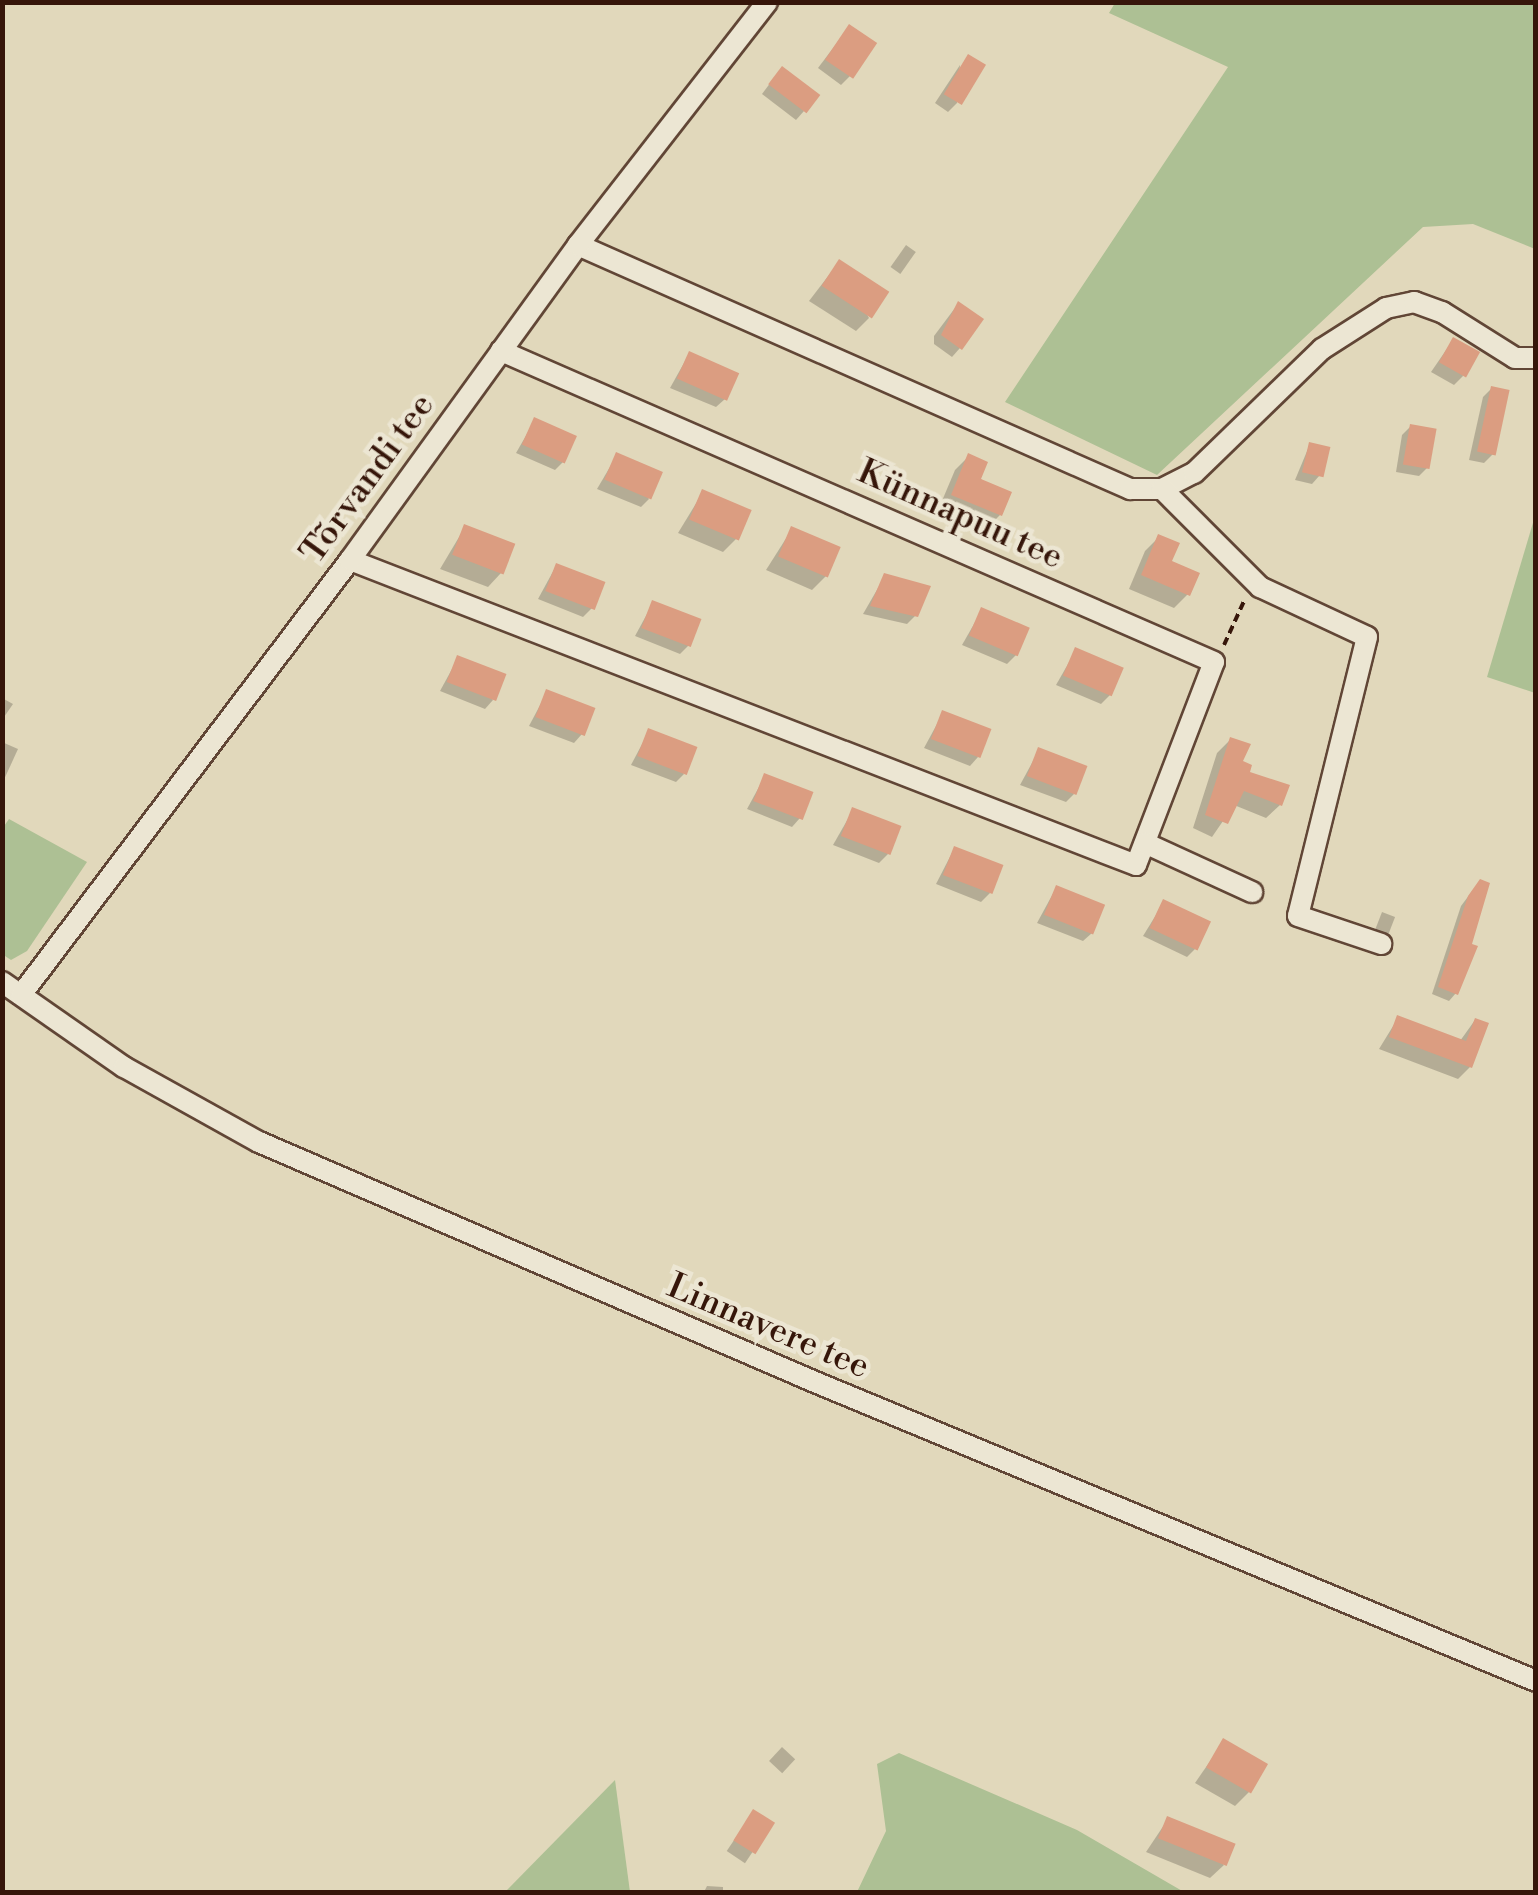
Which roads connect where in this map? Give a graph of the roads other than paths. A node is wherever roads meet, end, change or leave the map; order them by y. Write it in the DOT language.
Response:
graph roads {
  1 [pos="768,2"];
  2 [pos="578,245"];
  3 [pos="501,351"];
  4 [pos="1536,358"];
  5 [pos="1162,489"];
  6 [pos="350,560"];
  7 [pos="1145,843"];
  8 [pos="1252,892"];
  9 [pos="1381,944"];
  10 [pos="2,982"];
  11 [pos="21,995"];
  12 [pos="1536,1681"];
  1 -- 2 [label="street, Tõrvandi tee"];
  2 -- 3 [label="street, Tõrvandi tee"];
  2 -- 5 [label="street"];
  3 -- 6 [label="street, Tõrvandi tee"];
  3 -- 7 [label="street, Künnapuu tee"];
  4 -- 5 [label="street"];
  5 -- 9 [label="street"];
  6 -- 7 [label="street"];
  6 -- 11 [label="street, Tõrvandi tee"];
  7 -- 8 [label="street"];
  10 -- 11 [label="street, Linnavere tee"];
  11 -- 12 [label="street, Linnavere tee"];
}
